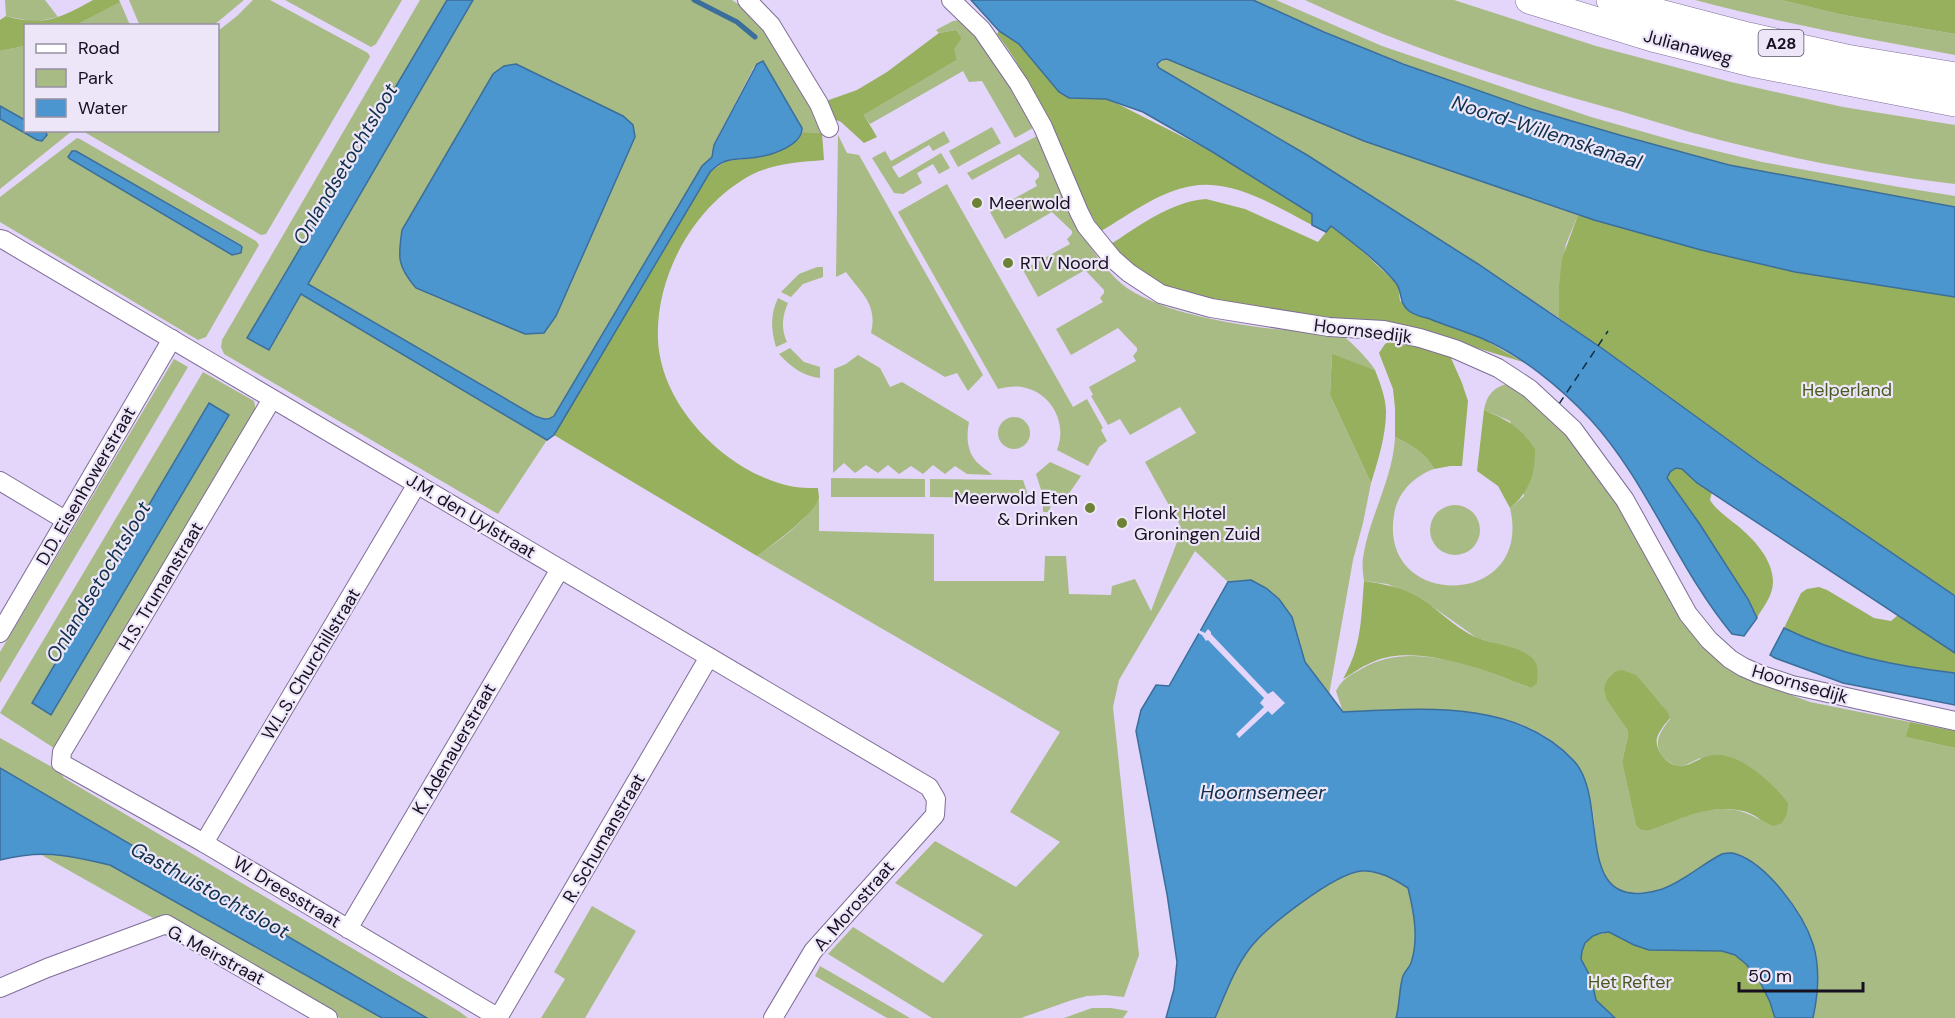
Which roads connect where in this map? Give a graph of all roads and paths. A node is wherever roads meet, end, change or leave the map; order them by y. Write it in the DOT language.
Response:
graph roads {
  1 [pos="747,0"];
  2 [pos="951,0"];
  3 [pos="1529,0"];
  4 [pos="1610,0"];
  5 [pos="1955,76"];
  6 [pos="1955,103"];
  7 [pos="829,128"];
  8 [pos="0,239"];
  9 [pos="172,339"];
  10 [pos="272,399"];
  11 [pos="0,482"];
  12 [pos="417,484"];
  13 [pos="65,520"];
  14 [pos="560,569"];
  15 [pos="0,633"];
  16 [pos="710,657"];
  17 [pos="1955,721"];
  18 [pos="73,769"];
  19 [pos="936,799"];
  20 [pos="204,843"];
  21 [pos="348,929"];
  22 [pos="0,988"];
  23 [pos="327,1018"];
  24 [pos="499,1018"];
  25 [pos="773,1018"];
  1 -- 7 [label="street"];
  2 -- 17 [label="street, Hoornsedijk"];
  3 -- 6 [label="highway, Julianaweg / A28"];
  4 -- 5 [label="highway, Julianaweg / A28"];
  8 -- 9 [label="street, J.M. den Uylstraat"];
  9 -- 10 [label="street, J.M. den Uylstraat"];
  9 -- 13 [label="street, D.D. Eisenhowerstraat"];
  10 -- 12 [label="street, J.M. den Uylstraat"];
  10 -- 18 [label="street, H.S. Trumanstraat"];
  11 -- 13 [label="street"];
  12 -- 14 [label="street, J.M. den Uylstraat"];
  12 -- 20 [label="street, W.L.S. Churchillstraat"];
  13 -- 15 [label="street, D.D. Eisenhowerstraat"];
  14 -- 16 [label="street, J.M. den Uylstraat"];
  14 -- 21 [label="street, K. Adenauerstraat"];
  16 -- 19 [label="street, J.M. den Uylstraat"];
  16 -- 24 [label="street, R. Schumanstraat"];
  18 -- 20 [label="street, W. Dreesstraat"];
  19 -- 25 [label="street, A. Morostraat"];
  20 -- 21 [label="street, W. Dreesstraat"];
  21 -- 24 [label="street, W. Dreesstraat"];
  22 -- 23 [label="street, G. Meirstraat"];
}
